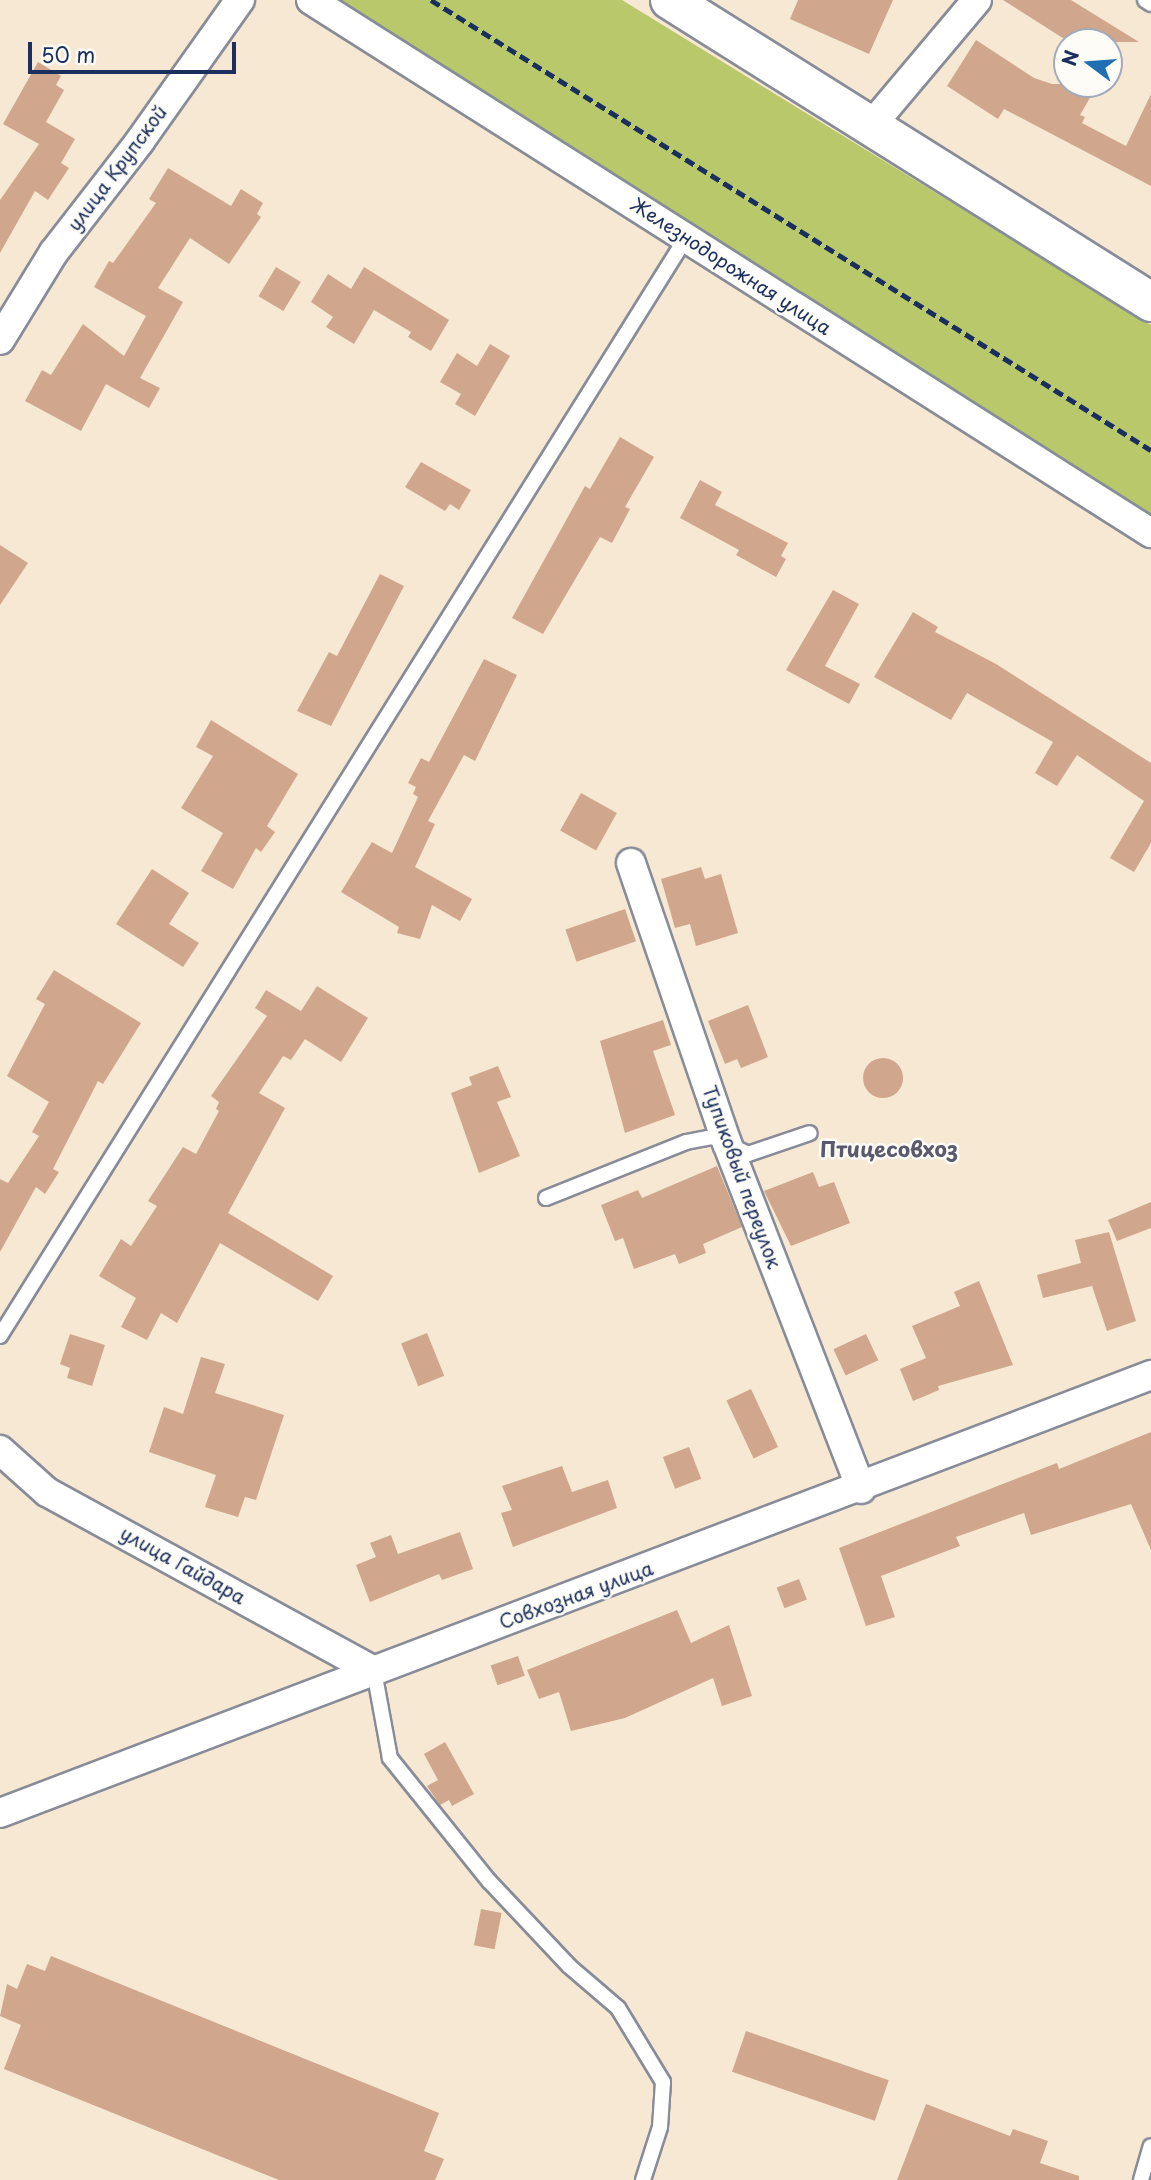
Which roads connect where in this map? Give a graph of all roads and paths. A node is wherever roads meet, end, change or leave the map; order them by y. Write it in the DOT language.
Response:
graph roads {
  1 [pos="240,0"];
  2 [pos="311,0"];
  3 [pos="670,0"];
  4 [pos="977,0"];
  5 [pos="1145,0"];
  6 [pos="1151,4"];
  7 [pos="870,127"];
  8 [pos="687,236"];
  9 [pos="1151,302"];
  10 [pos="0,340"];
  11 [pos="1151,533"];
  12 [pos="631,863"];
  13 [pos="810,1133"];
  14 [pos="727,1143"];
  15 [pos="546,1198"];
  16 [pos="0,1336"];
  17 [pos="1151,1375"];
  18 [pos="0,1450"];
  19 [pos="861,1489"];
  20 [pos="374,1671"];
  21 [pos="0,1813"];
  22 [pos="1151,2147"];
  23 [pos="643,2180"];
  24 [pos="1141,2180"];
  1 -- 10 [label="street, улица Крупской"];
  2 -- 8 [label="street, Железнодорожная улица"];
  3 -- 7 [label="main road"];
  4 -- 7 [label="street"];
  5 -- 6 [label="lane"];
  7 -- 9 [label="main road"];
  8 -- 11 [label="street, Железнодорожная улица"];
  8 -- 16 [label="lane"];
  12 -- 14 [label="street, Тупиковый переулок"];
  13 -- 14 [label="lane"];
  14 -- 15 [label="lane"];
  14 -- 19 [label="street, Тупиковый переулок"];
  17 -- 19 [label="street, Совхозная улица"];
  18 -- 20 [label="street, улица Гайдара"];
  19 -- 20 [label="street, Совхозная улица"];
  20 -- 21 [label="street, Совхозная улица"];
  20 -- 23 [label="lane"];
  22 -- 24 [label="lane"];
}
